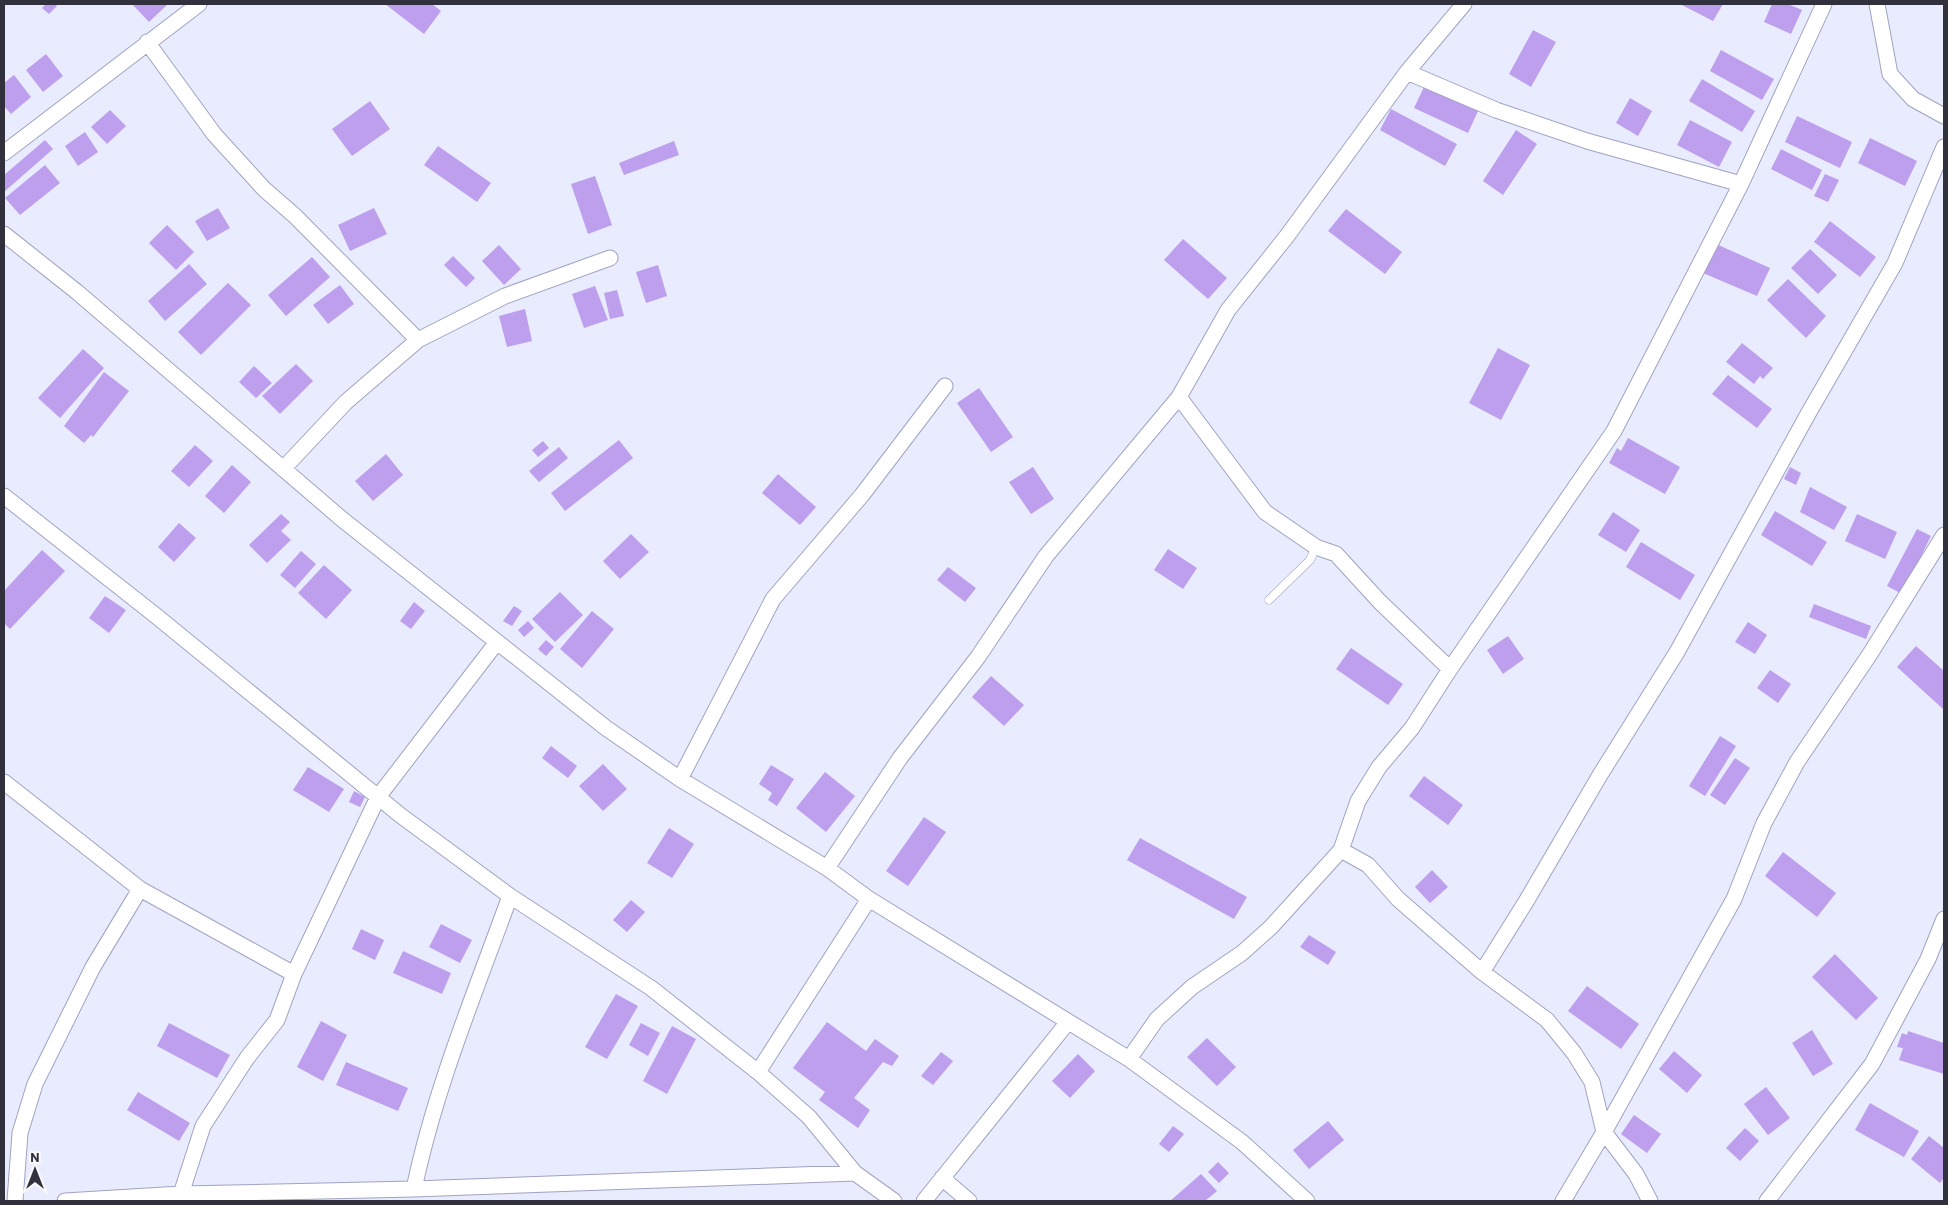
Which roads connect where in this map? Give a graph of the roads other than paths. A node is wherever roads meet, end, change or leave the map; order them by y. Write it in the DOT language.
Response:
graph roads {
  1 [pos="199,4"];
  2 [pos="1464,4"];
  3 [pos="1824,4"];
  4 [pos="1877,4"];
  5 [pos="147,42"];
  6 [pos="1407,72"];
  7 [pos="1944,116"];
  8 [pos="1944,146"];
  9 [pos="4,153"];
  10 [pos="1740,184"];
  11 [pos="4,234"];
  12 [pos="610,258"];
  13 [pos="418,340"];
  14 [pos="945,386"];
  15 [pos="1179,396"];
  16 [pos="283,469"];
  17 [pos="4,496"];
  18 [pos="1944,536"];
  19 [pos="1316,547"];
  20 [pos="1268,600"];
  21 [pos="497,642"];
  22 [pos="1450,669"];
  23 [pos="680,779"];
  24 [pos="4,782"];
  25 [pos="378,797"];
  26 [pos="1341,850"];
  27 [pos="827,868"];
  28 [pos="140,889"];
  29 [pos="510,896"];
  30 [pos="869,899"];
  31 [pos="1944,919"];
  32 [pos="1482,972"];
  33 [pos="294,974"];
  34 [pos="1068,1022"];
  35 [pos="1129,1059"];
  36 [pos="758,1072"];
  37 [pos="1604,1132"];
  38 [pos="854,1173"];
  39 [pos="942,1178"];
  40 [pos="414,1189"];
  41 [pos="182,1198"];
  42 [pos="1302,1200"];
  43 [pos="15,1201"];
  44 [pos="65,1201"];
  45 [pos="894,1201"];
  46 [pos="924,1201"];
  47 [pos="969,1201"];
  48 [pos="1562,1201"];
  49 [pos="1650,1201"];
  50 [pos="1767,1201"];
  1 -- 5 [label="street"];
  2 -- 6 [label="street"];
  3 -- 10 [label="street"];
  4 -- 7 [label="street"];
  5 -- 9 [label="street"];
  5 -- 13 [label="street"];
  6 -- 10 [label="street"];
  6 -- 15 [label="street"];
  8 -- 32 [label="street"];
  10 -- 22 [label="street"];
  11 -- 16 [label="street"];
  12 -- 13 [label="street"];
  13 -- 16 [label="street"];
  14 -- 23 [label="street"];
  15 -- 19 [label="street"];
  15 -- 27 [label="street"];
  16 -- 21 [label="street"];
  17 -- 25 [label="street"];
  18 -- 37 [label="street"];
  19 -- 20 [label="lane"];
  19 -- 22 [label="street"];
  21 -- 23 [label="street"];
  21 -- 25 [label="street"];
  22 -- 26 [label="street"];
  23 -- 27 [label="street"];
  24 -- 28 [label="street"];
  25 -- 29 [label="street"];
  25 -- 33 [label="street"];
  26 -- 32 [label="street"];
  26 -- 35 [label="street"];
  27 -- 30 [label="street"];
  28 -- 33 [label="street"];
  28 -- 43 [label="street"];
  29 -- 36 [label="street"];
  29 -- 40 [label="street"];
  30 -- 34 [label="street"];
  30 -- 36 [label="street"];
  31 -- 50 [label="street"];
  32 -- 37 [label="street"];
  33 -- 41 [label="street"];
  34 -- 35 [label="street"];
  34 -- 39 [label="street"];
  35 -- 42 [label="street"];
  36 -- 38 [label="street"];
  37 -- 48 [label="street"];
  37 -- 49 [label="street"];
  38 -- 40 [label="street"];
  38 -- 45 [label="street"];
  39 -- 46 [label="street"];
  39 -- 47 [label="street"];
  40 -- 41 [label="street"];
  41 -- 44 [label="street"];
}
